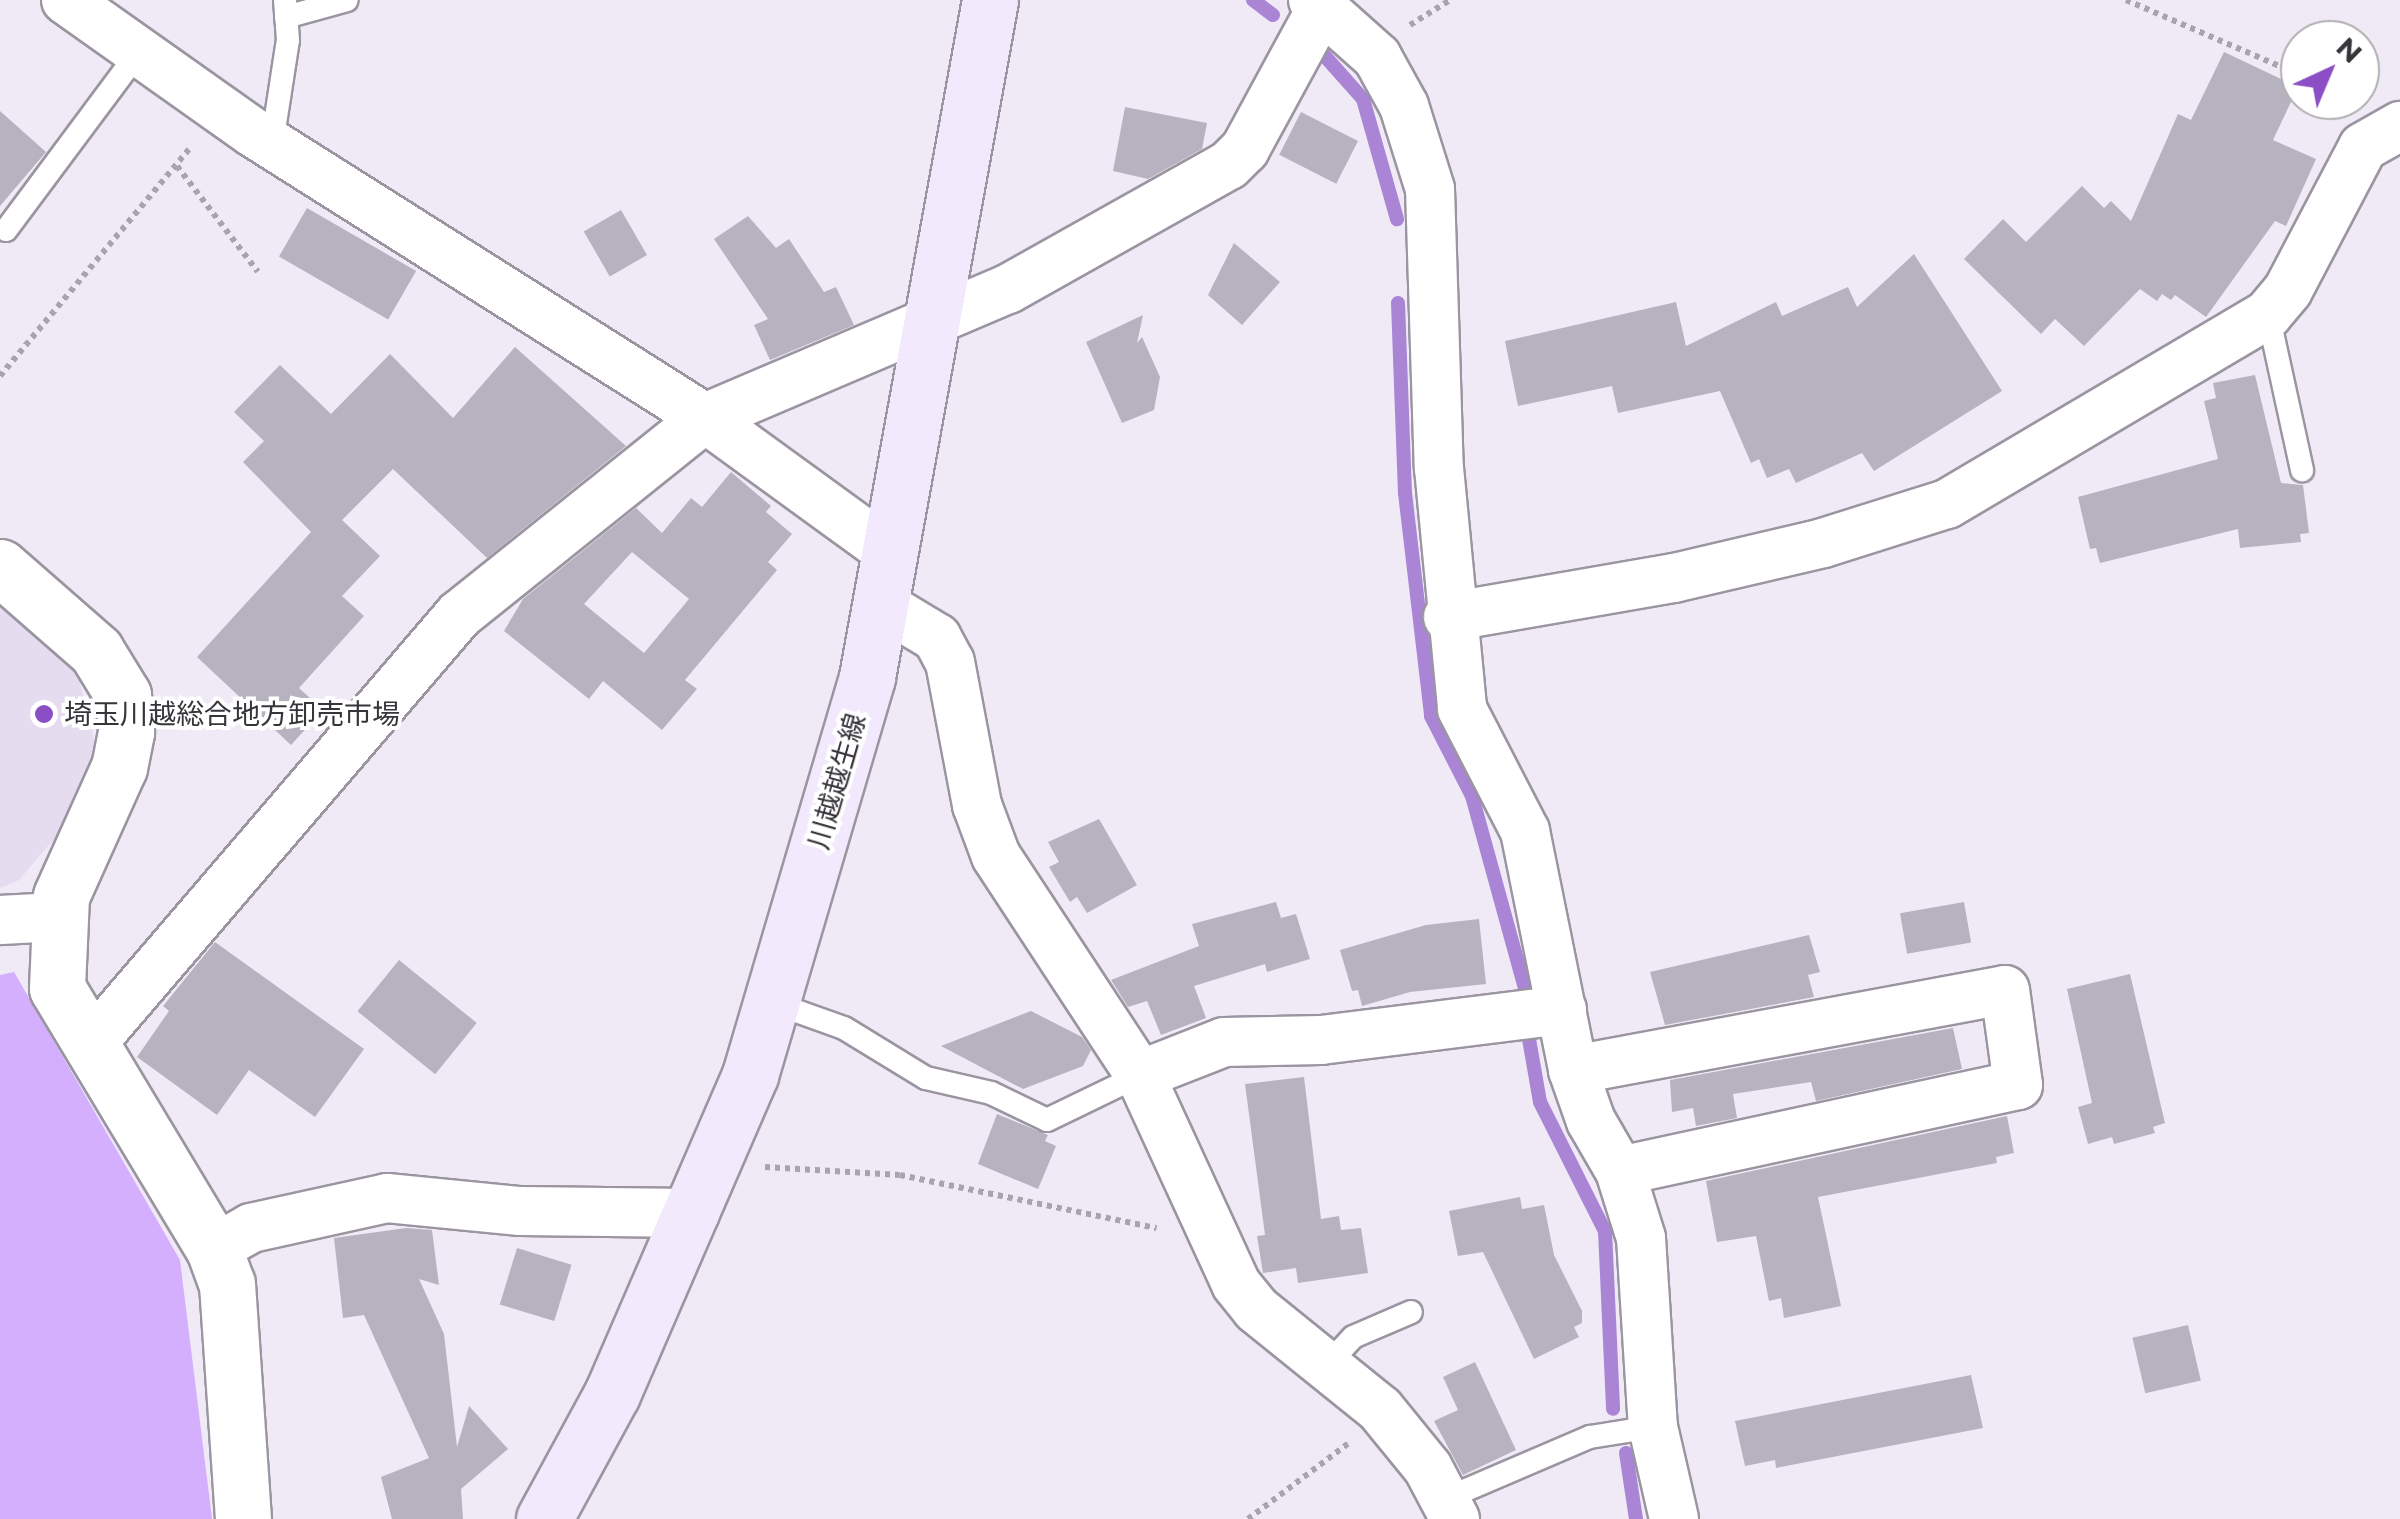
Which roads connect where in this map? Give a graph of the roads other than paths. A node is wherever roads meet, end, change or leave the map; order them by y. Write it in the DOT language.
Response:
graph roads {
  1 [pos="66,0"];
  2 [pos="347,0"];
  3 [pos="990,0"];
  4 [pos="1317,3"];
  5 [pos="286,8"];
  6 [pos="137,54"];
  7 [pos="2400,126"];
  8 [pos="272,144"];
  9 [pos="6,230"];
  10 [pos="2268,314"];
  11 [pos="933,317"];
  12 [pos="705,418"];
  13 [pos="2302,470"];
  14 [pos="0,568"];
  15 [pos="888,580"];
  16 [pos="1448,617"];
  17 [pos="56,917"];
  18 [pos="0,920"];
  19 [pos="771,1002"];
  20 [pos="1562,1010"];
  21 [pos="92,1044"];
  22 [pos="1573,1070"];
  23 [pos="1140,1075"];
  24 [pos="1620,1171"];
  25 [pos="704,1189"];
  26 [pos="214,1249"];
  27 [pos="1411,1312"];
  28 [pos="1327,1366"];
  29 [pos="1653,1427"];
  30 [pos="1450,1509"];
  31 [pos="243,1519"];
  32 [pos="544,1519"];
  33 [pos="1674,1519"];
  1 -- 6 [label="street"];
  2 -- 5 [label="lane"];
  3 -- 11 [label="main road, 川越越生線"];
  4 -- 11 [label="street"];
  4 -- 16 [label="street"];
  5 -- 8 [label="lane"];
  6 -- 8 [label="street"];
  6 -- 9 [label="lane"];
  7 -- 10 [label="street"];
  8 -- 12 [label="street"];
  10 -- 13 [label="lane"];
  10 -- 16 [label="street"];
  11 -- 12 [label="street"];
  11 -- 15 [label="main road, 川越越生線"];
  12 -- 15 [label="street"];
  12 -- 21 [label="street"];
  14 -- 17 [label="street"];
  15 -- 19 [label="main road, 川越越生線"];
  15 -- 23 [label="street"];
  16 -- 20 [label="street"];
  17 -- 18 [label="street"];
  17 -- 21 [label="street"];
  19 -- 23 [label="lane"];
  19 -- 25 [label="main road, 川越越生線"];
  20 -- 22 [label="street"];
  20 -- 23 [label="street"];
  21 -- 26 [label="street"];
  22 -- 24 [label="street"];
  22 -- 24 [label="street"];
  23 -- 28 [label="street"];
  24 -- 29 [label="street"];
  25 -- 26 [label="street"];
  25 -- 32 [label="main road, 川越越生線"];
  26 -- 31 [label="street"];
  27 -- 28 [label="lane"];
  28 -- 30 [label="street"];
  29 -- 30 [label="lane"];
  29 -- 33 [label="street"];
}
